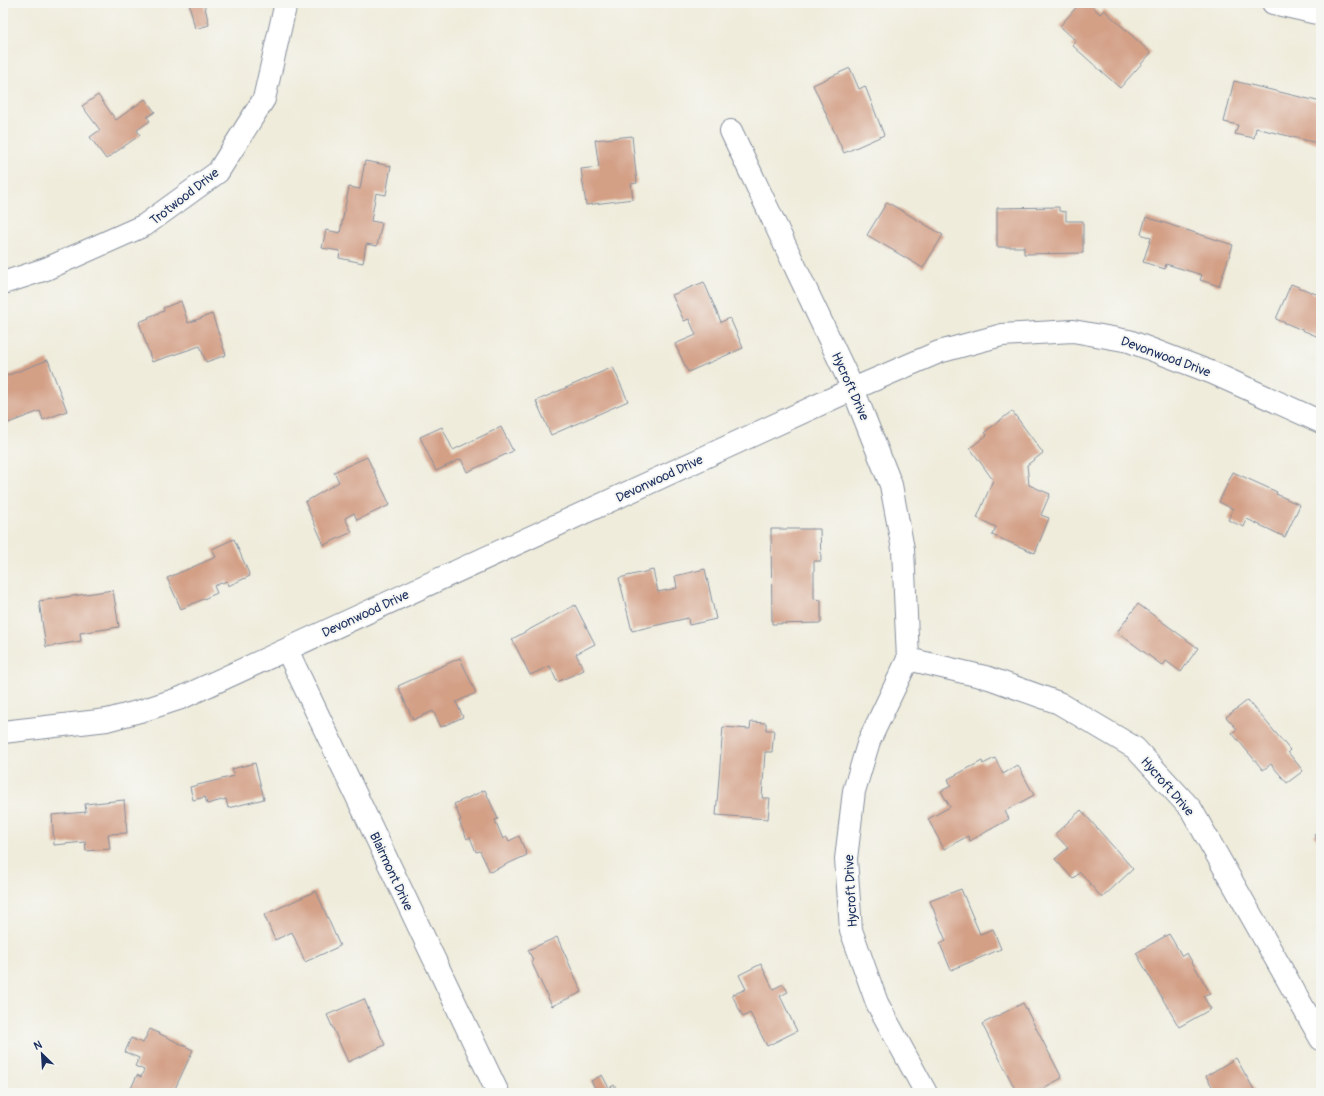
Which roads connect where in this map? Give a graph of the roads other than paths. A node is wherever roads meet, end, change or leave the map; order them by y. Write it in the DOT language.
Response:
graph roads {
  1 [pos="285,3"];
  2 [pos="1273,3"];
  3 [pos="1321,14"];
  4 [pos="731,131"];
  5 [pos="3,283"];
  6 [pos="854,389"];
  7 [pos="1321,422"];
  8 [pos="286,650"];
  9 [pos="908,659"];
  10 [pos="3,732"];
  11 [pos="1321,1039"];
  12 [pos="498,1093"];
  13 [pos="926,1093"];
  1 -- 5 [label="street, Trotwood Drive"];
  2 -- 3 [label="street"];
  4 -- 6 [label="street, Hycroft Drive"];
  6 -- 7 [label="street, Devonwood Drive"];
  6 -- 8 [label="street, Devonwood Drive"];
  6 -- 9 [label="street, Hycroft Drive"];
  8 -- 10 [label="street, Devonwood Drive"];
  8 -- 12 [label="street, Blairmont Drive"];
  9 -- 11 [label="street, Hycroft Drive"];
  9 -- 13 [label="street, Hycroft Drive"];
}
